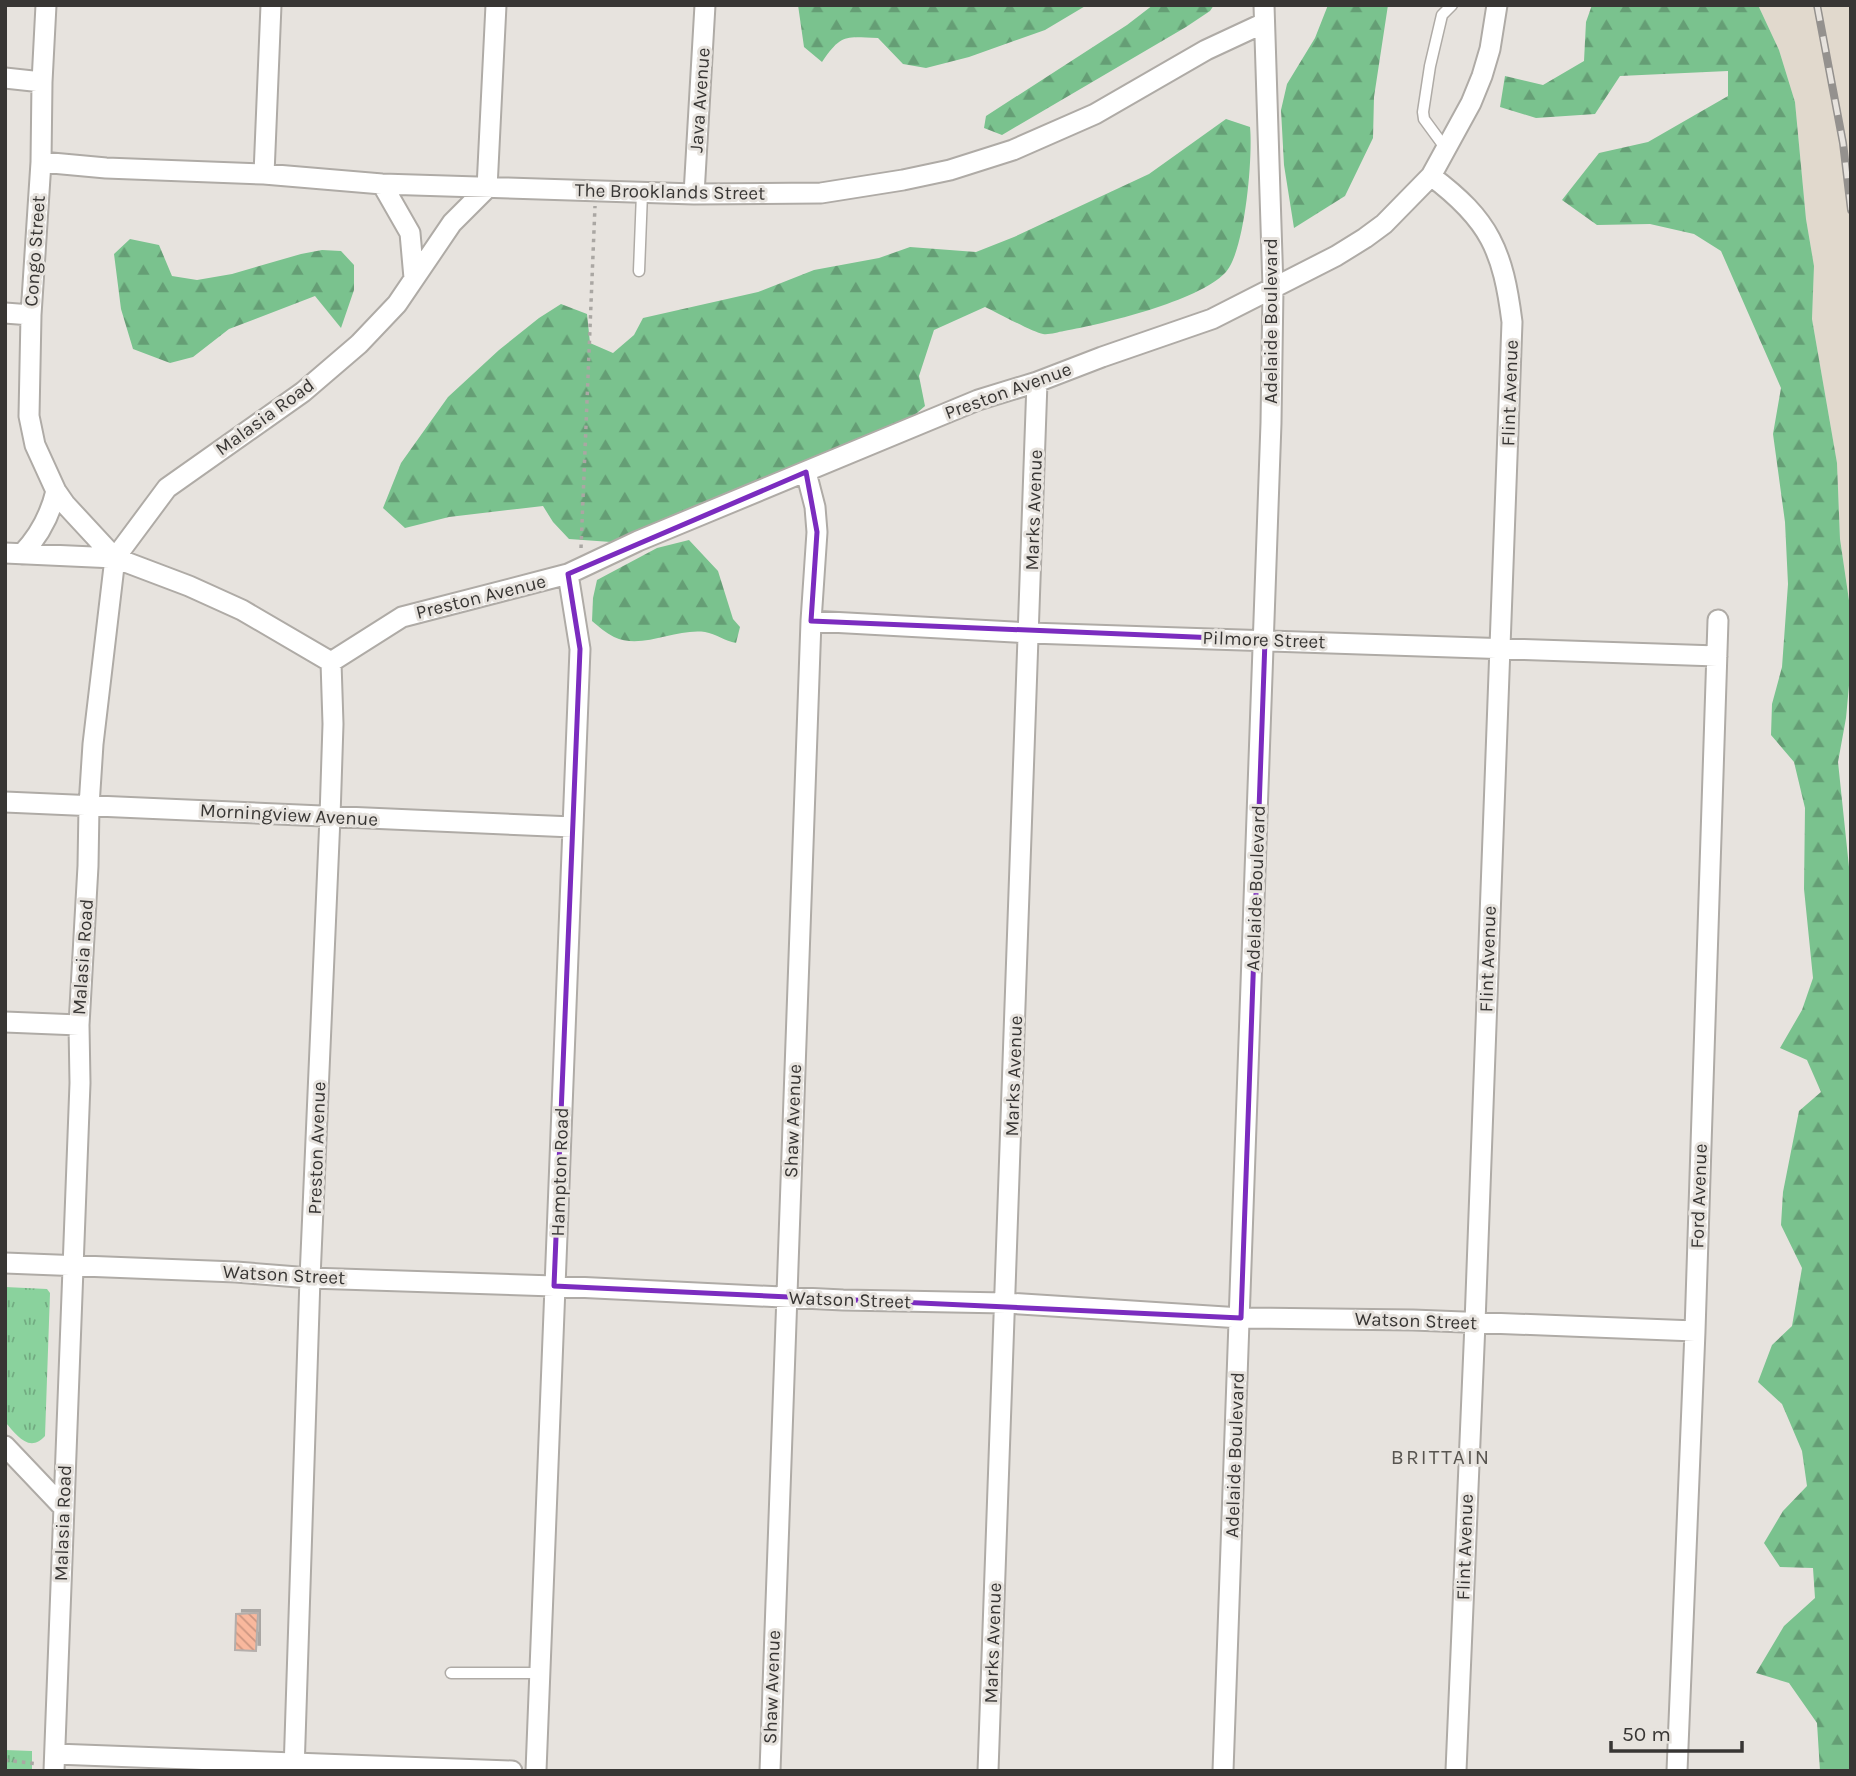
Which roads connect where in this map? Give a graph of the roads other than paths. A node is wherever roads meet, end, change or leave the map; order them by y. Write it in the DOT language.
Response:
graph roads {
  1 [pos="47,5"];
  2 [pos="271,5"];
  3 [pos="496,5"];
  4 [pos="705,5"];
  5 [pos="1452,5"];
  6 [pos="1497,5"];
  7 [pos="1264,14"];
  8 [pos="5,78"];
  9 [pos="42,82"];
  10 [pos="1446,150"];
  11 [pos="41,162"];
  12 [pos="264,174"];
  13 [pos="1431,176"];
  14 [pos="382,184"];
  15 [pos="487,188"];
  16 [pos="642,193"];
  17 [pos="694,194"];
  18 [pos="639,271"];
  19 [pos="414,278"];
  20 [pos="1273,288"];
  21 [pos="5,313"];
  22 [pos="32,315"];
  23 [pos="1037,382"];
  24 [pos="806,472"];
  25 [pos="56,491"];
  26 [pos="14,553"];
  27 [pos="115,558"];
  28 [pos="574,572"];
  29 [pos="1718,620"];
  30 [pos="811,621"];
  31 [pos="1030,633"];
  32 [pos="1265,640"];
  33 [pos="1499,648"];
  34 [pos="1717,656"];
  35 [pos="331,662"];
  36 [pos="5,802"];
  37 [pos="89,806"];
  38 [pos="330,817"];
  39 [pos="573,827"];
  40 [pos="5,1022"];
  41 [pos="79,1025"];
  42 [pos="5,1263"];
  43 [pos="73,1266"];
  44 [pos="310,1278"];
  45 [pos="554,1286"];
  46 [pos="786,1297"];
  47 [pos="1006,1303"];
  48 [pos="1241,1318"];
  49 [pos="1475,1323"];
  50 [pos="1695,1331"];
  51 [pos="5,1447"];
  52 [pos="63,1507"];
  53 [pos="451,1673"];
  54 [pos="541,1673"];
  55 [pos="55,1764"];
  56 [pos="295,1767"];
  57 [pos="512,1771"];
  58 [pos="536,1771"];
  59 [pos="770,1771"];
  60 [pos="988,1771"];
  61 [pos="1223,1771"];
  62 [pos="1456,1771"];
  63 [pos="1676,1771"];
  1 -- 9 [label="street, Congo Street"];
  2 -- 12 [label="street"];
  3 -- 15 [label="street"];
  4 -- 17 [label="street, Java Avenue"];
  5 -- 10 [label="lane"];
  6 -- 10 [label="street, Preston Avenue"];
  7 -- 17 [label="street, The Brooklands Street"];
  7 -- 20 [label="street, Adelaide Boulevard"];
  8 -- 9 [label="street"];
  9 -- 11 [label="street, Congo Street"];
  10 -- 13 [label="street, Preston Avenue"];
  11 -- 12 [label="street, The Brooklands Street"];
  11 -- 22 [label="street, Congo Street"];
  12 -- 14 [label="street, The Brooklands Street"];
  13 -- 20 [label="street, Preston Avenue"];
  13 -- 33 [label="street, Flint Avenue"];
  14 -- 15 [label="street, The Brooklands Street"];
  14 -- 19 [label="street"];
  15 -- 16 [label="street, The Brooklands Street"];
  15 -- 19 [label="street, Malasia Road"];
  16 -- 17 [label="street, The Brooklands Street"];
  16 -- 18 [label="lane"];
  19 -- 27 [label="street, Malasia Road"];
  20 -- 23 [label="street, Preston Avenue"];
  20 -- 32 [label="street, Adelaide Boulevard"];
  21 -- 22 [label="street"];
  22 -- 25 [label="street, Congo Street"];
  23 -- 24 [label="street, Preston Avenue"];
  23 -- 31 [label="street, Marks Avenue"];
  24 -- 28 [label="street, Preston Avenue"];
  24 -- 30 [label="street, Shaw Avenue"];
  25 -- 26 [label="street"];
  25 -- 27 [label="street, Congo Street"];
  26 -- 27 [label="street"];
  27 -- 35 [label="street, Congo Street"];
  27 -- 37 [label="street, Malasia Road"];
  28 -- 35 [label="street, Preston Avenue"];
  28 -- 39 [label="street, Hampton Road"];
  29 -- 34 [label="street, Ford Avenue"];
  30 -- 31 [label="street, Pilmore Street"];
  30 -- 46 [label="street, Shaw Avenue"];
  31 -- 32 [label="street, Pilmore Street"];
  31 -- 47 [label="street, Marks Avenue"];
  32 -- 33 [label="street, Pilmore Street"];
  32 -- 48 [label="street, Adelaide Boulevard"];
  33 -- 34 [label="street, Pilmore Street"];
  33 -- 49 [label="street, Flint Avenue"];
  34 -- 50 [label="street, Ford Avenue"];
  35 -- 38 [label="street, Preston Avenue"];
  36 -- 37 [label="street, Morningview Avenue"];
  37 -- 38 [label="street, Morningview Avenue"];
  37 -- 41 [label="street, Malasia Road"];
  38 -- 39 [label="street, Morningview Avenue"];
  38 -- 44 [label="street, Preston Avenue"];
  39 -- 45 [label="street, Hampton Road"];
  40 -- 41 [label="street"];
  41 -- 43 [label="street, Malasia Road"];
  42 -- 43 [label="street, Watson Street"];
  43 -- 44 [label="street, Watson Street"];
  43 -- 52 [label="street, Malasia Road"];
  44 -- 45 [label="street, Watson Street"];
  44 -- 56 [label="street, Preston Avenue"];
  45 -- 46 [label="street, Watson Street"];
  45 -- 54 [label="street, Hampton Road"];
  46 -- 47 [label="street, Watson Street"];
  46 -- 59 [label="street, Shaw Avenue"];
  47 -- 48 [label="street, Watson Street"];
  47 -- 60 [label="street, Marks Avenue"];
  48 -- 49 [label="street, Watson Street"];
  48 -- 61 [label="street, Adelaide Boulevard"];
  49 -- 50 [label="street, Watson Street"];
  49 -- 62 [label="street, Flint Avenue"];
  50 -- 63 [label="street, Ford Avenue"];
  51 -- 52 [label="street"];
  52 -- 55 [label="street, Malasia Road"];
  53 -- 54 [label="lane"];
  54 -- 58 [label="street, Hampton Road"];
  55 -- 56 [label="street"];
  56 -- 57 [label="street"];
}
